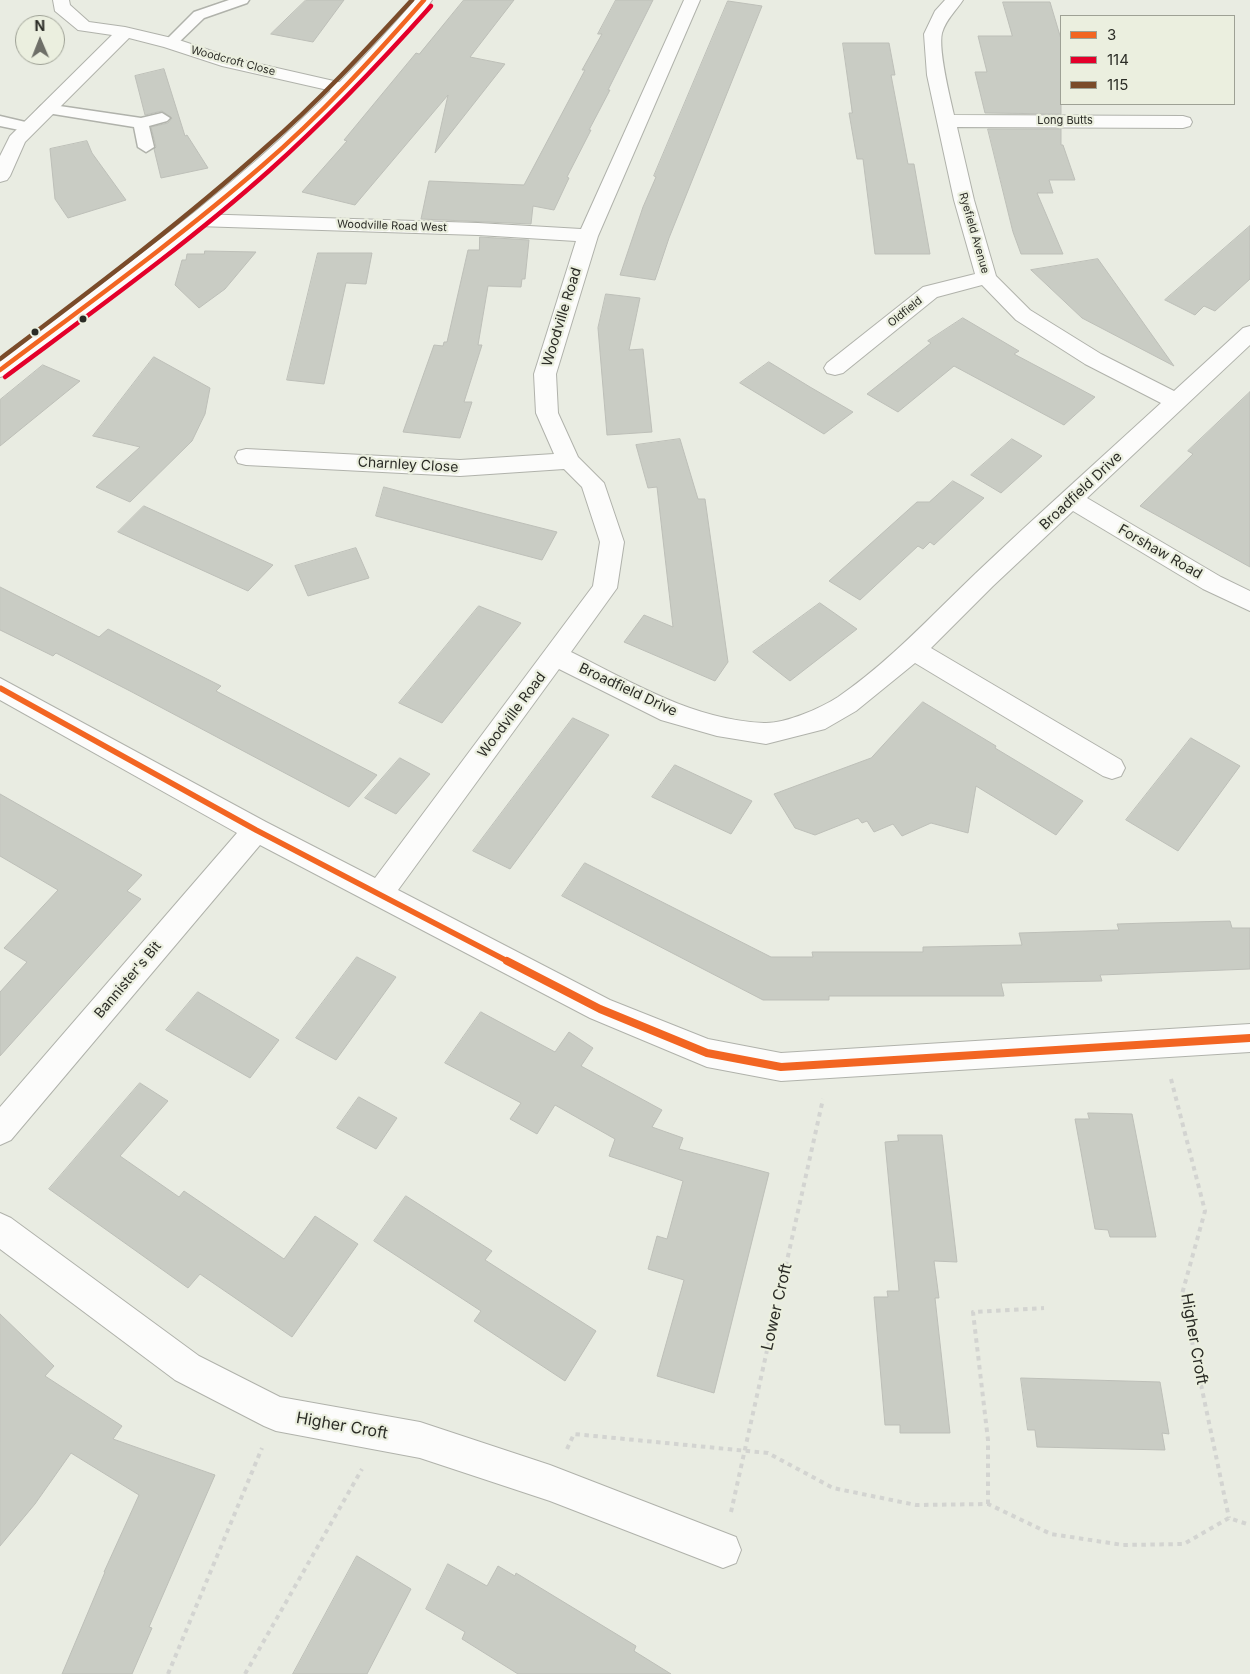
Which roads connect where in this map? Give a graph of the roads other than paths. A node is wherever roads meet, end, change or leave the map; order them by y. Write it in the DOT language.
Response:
graph roads {
  1 [pos="61,0"];
  2 [pos="242,0"];
  3 [pos="424,0"];
  4 [pos="692,0"];
  5 [pos="955,0"];
  6 [pos="125,32"];
  7 [pos="170,43"];
  8 [pos="341,88"];
  9 [pos="46,109"];
  10 [pos="162,118"];
  11 [pos="0,121"];
  12 [pos="947,121"];
  13 [pos="1183,122"];
  14 [pos="141,123"];
  15 [pos="29,127"];
  16 [pos="146,147"];
  17 [pos="0,176"];
  18 [pos="197,220"];
  19 [pos="588,236"];
  20 [pos="986,278"];
  21 [pos="1250,334"];
  22 [pos="835,368"];
  23 [pos="0,370"];
  24 [pos="1176,401"];
  25 [pos="246,457"];
  26 [pos="569,461"];
  27 [pos="1072,500"];
  28 [pos="1250,602"];
  29 [pos="914,650"];
  30 [pos="556,656"];
  31 [pos="0,688"];
  32 [pos="1112,768"];
  33 [pos="256,830"];
  34 [pos="379,894"];
  35 [pos="1250,1038"];
  36 [pos="0,1130"];
  37 [pos="0,1229"];
  38 [pos="723,1550"];
  1 -- 6 [label="street, Woodcroft Close"];
  2 -- 7 [label="lane"];
  3 -- 8 [label="street"];
  4 -- 19 [label="street, Woodville Road"];
  5 -- 12 [label="street, Ryefield Avenue"];
  6 -- 7 [label="street, Woodcroft Close"];
  6 -- 9 [label="street"];
  7 -- 8 [label="street, Woodcroft Close"];
  8 -- 18 [label="street"];
  9 -- 14 [label="lane"];
  9 -- 15 [label="street"];
  10 -- 14 [label="lane"];
  11 -- 15 [label="lane"];
  12 -- 13 [label="street, Long Butts"];
  12 -- 20 [label="street, Ryefield Avenue"];
  14 -- 16 [label="lane"];
  15 -- 17 [label="street"];
  18 -- 19 [label="street, Woodville Road West"];
  18 -- 23 [label="street"];
  19 -- 26 [label="street, Woodville Road"];
  20 -- 22 [label="street, Oldfield"];
  20 -- 24 [label="street, Ryefield Avenue"];
  21 -- 24 [label="street, Broadfield Drive"];
  24 -- 27 [label="street, Broadfield Drive"];
  25 -- 26 [label="street, Charnley Close"];
  26 -- 30 [label="street, Woodville Road"];
  27 -- 28 [label="street, Forshaw Road"];
  27 -- 29 [label="street, Broadfield Drive"];
  29 -- 30 [label="street, Broadfield Drive"];
  29 -- 32 [label="street"];
  30 -- 34 [label="street, Woodville Road"];
  31 -- 33 [label="street"];
  33 -- 34 [label="street"];
  33 -- 36 [label="street, Bannister's Bit"];
  34 -- 35 [label="street"];
  37 -- 38 [label="street, Higher Croft"];
}
